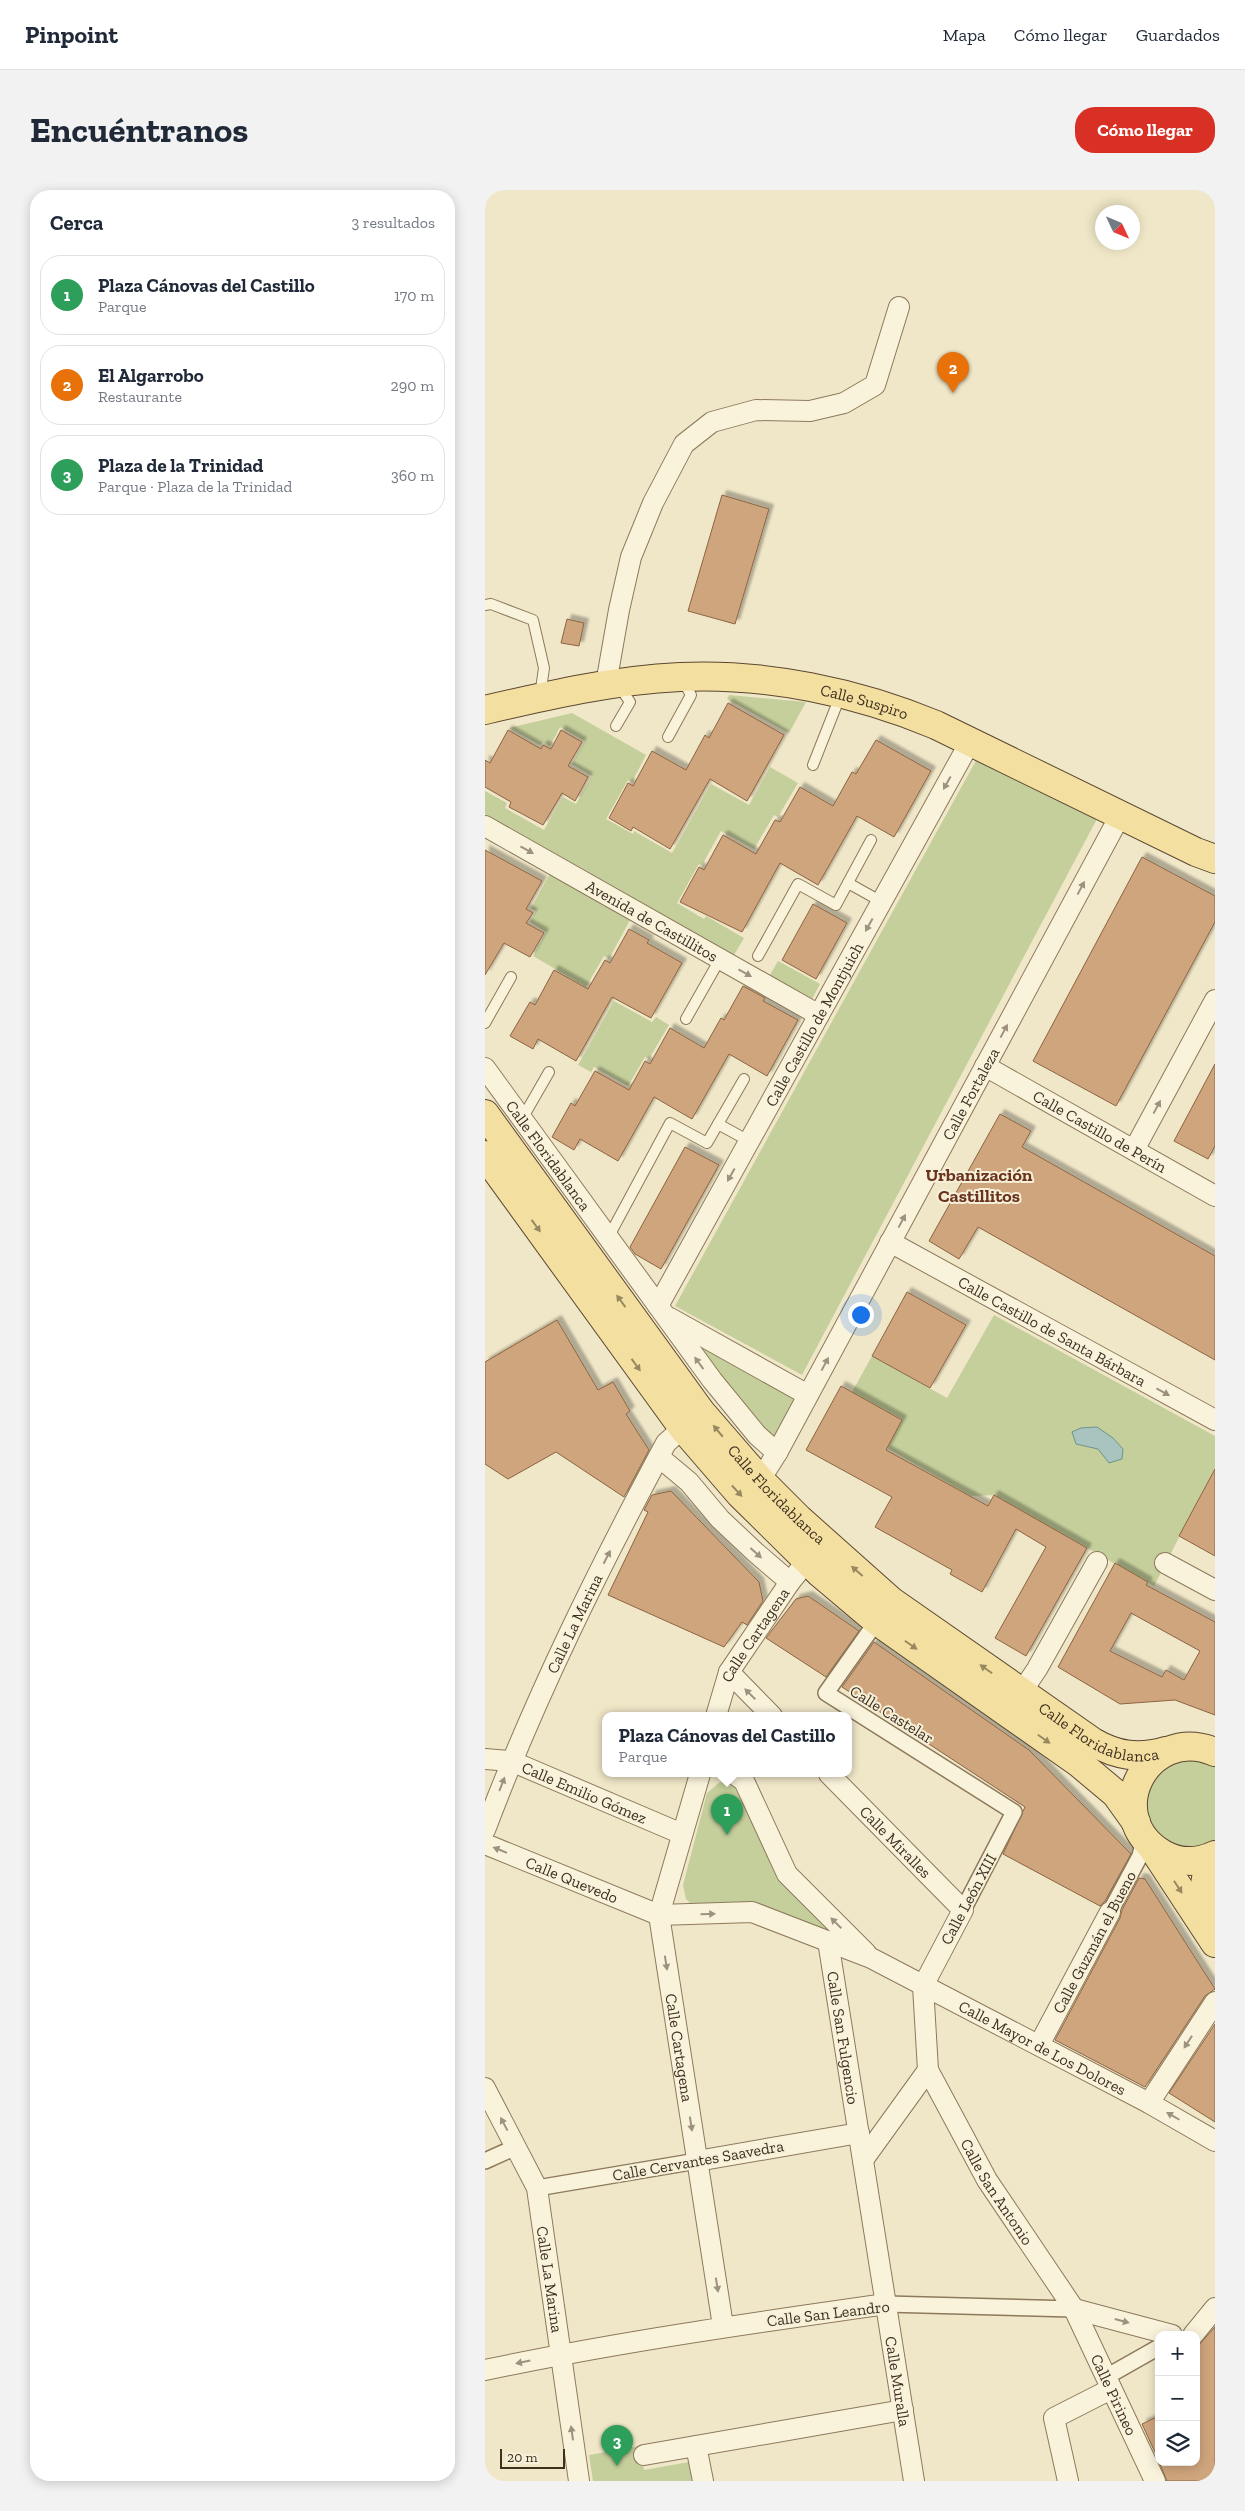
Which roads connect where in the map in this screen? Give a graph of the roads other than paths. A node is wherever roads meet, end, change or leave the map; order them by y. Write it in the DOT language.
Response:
graph roads {
  1 [pos="899,307"];
  2 [pos="485,605"];
  3 [pos="681,677"];
  4 [pos="612,684"];
  5 [pos="841,694"];
  6 [pos="540,697"];
  7 [pos="485,710"];
  8 [pos="616,726"];
  9 [pos="668,737"];
  10 [pos="965,739"];
  11 [pos="813,765"];
  12 [pos="1115,812"];
  13 [pos="485,826"];
  14 [pos="871,840"];
  15 [pos="1215,859"];
  16 [pos="848,882"];
  17 [pos="882,902"];
  18 [pos="758,956"];
  19 [pos="720,959"];
  20 [pos="511,977"];
  21 [pos="1215,1000"];
  22 [pos="819,1015"];
  23 [pos="686,1019"];
  24 [pos="485,1023"];
  25 [pos="985,1066"];
  26 [pos="485,1068"];
  27 [pos="549,1072"];
  28 [pos="744,1079"];
  29 [pos="485,1114"];
  30 [pos="522,1119"];
  31 [pos="718,1124"];
  32 [pos="749,1141"];
  33 [pos="1134,1150"];
  34 [pos="485,1155"];
  35 [pos="1214,1194"];
  36 [pos="607,1238"];
  37 [pos="890,1242"];
  38 [pos="660,1310"];
  39 [pos="808,1395"];
  40 [pos="1215,1420"];
  41 [pos="683,1428"];
  42 [pos="777,1453"];
  43 [pos="659,1457"];
  44 [pos="759,1480"];
  45 [pos="807,1561"];
  46 [pos="1097,1562"];
  47 [pos="1165,1563"];
  48 [pos="790,1582"];
  49 [pos="1215,1590"];
  50 [pos="877,1621"];
  51 [pos="729,1672"];
  52 [pos="1021,1693"];
  53 [pos="717,1712"];
  54 [pos="768,1712"];
  55 [pos="1166,1751"];
  56 [pos="1215,1751"];
  57 [pos="485,1758"];
  58 [pos="511,1761"];
  59 [pos="699,1777"];
  60 [pos="739,1777"];
  61 [pos="832,1777"];
  62 [pos="1014,1812"];
  63 [pos="485,1830"];
  64 [pos="683,1834"];
  65 [pos="1144,1836"];
  66 [pos="485,1844"];
  67 [pos="1215,1856"];
  68 [pos="963,1910"];
  69 [pos="1110,1912"];
  70 [pos="659,1915"];
  71 [pos="1215,1935"];
  72 [pos="829,1941"];
  73 [pos="1215,1942"];
  74 [pos="871,1958"];
  75 [pos="923,1986"];
  76 [pos="1215,2002"];
  77 [pos="1039,2044"];
  78 [pos="928,2070"];
  79 [pos="485,2088"];
  80 [pos="1149,2103"];
  81 [pos="859,2133"];
  82 [pos="1215,2140"];
  83 [pos="516,2146"];
  84 [pos="863,2160"];
  85 [pos="697,2161"];
  86 [pos="485,2162"];
  87 [pos="537,2188"];
  88 [pos="886,2304"];
  89 [pos="1215,2308"];
  90 [pos="1075,2309"];
  91 [pos="723,2326"];
  92 [pos="1157,2331"];
  93 [pos="1196,2331"];
  94 [pos="1155,2349"];
  95 [pos="561,2354"];
  96 [pos="485,2370"];
  97 [pos="1109,2383"];
  98 [pos="903,2410"];
  99 [pos="696,2446"];
  100 [pos="644,2455"];
  101 [pos="579,2481"];
  102 [pos="703,2481"];
  103 [pos="914,2481"];
  104 [pos="1068,2481"];
  105 [pos="1155,2481"];
  1 -- 4 [label="street"];
  2 -- 6 [label="lane"];
  3 -- 4 [label="main road, Calle Suspiro"];
  3 -- 5 [label="main road, Calle Suspiro"];
  3 -- 9 [label="lane"];
  4 -- 6 [label="main road, Calle Suspiro"];
  4 -- 8 [label="lane"];
  5 -- 10 [label="main road, Calle Suspiro"];
  5 -- 11 [label="lane"];
  6 -- 7 [label="main road, Calle Suspiro"];
  10 -- 12 [label="main road, Calle Suspiro"];
  10 -- 17 [label="street, Calle Castillo de Montjuich, one-way"];
  12 -- 15 [label="main road, Calle Suspiro"];
  25 -- 12 [label="street, Calle Fortaleza, one-way"];
  13 -- 19 [label="street, Avenida de Castillitos, one-way"];
  14 -- 16 [label="lane"];
  16 -- 17 [label="lane"];
  16 -- 18 [label="lane"];
  17 -- 22 [label="street, Calle Castillo de Montjuich, one-way"];
  19 -- 22 [label="street, Avenida de Castillitos, one-way"];
  19 -- 23 [label="lane"];
  20 -- 24 [label="lane"];
  33 -- 21 [label="street, one-way"];
  22 -- 32 [label="street, Calle Castillo de Montjuich"];
  25 -- 33 [label="street, Calle Castillo de Perín"];
  37 -- 25 [label="street, Calle Fortaleza, one-way"];
  26 -- 30 [label="street, Calle Floridablanca"];
  27 -- 30 [label="lane"];
  28 -- 31 [label="lane"];
  44 -- 29 [label="main road, Calle Floridablanca, one-way"];
  30 -- 36 [label="street, Calle Floridablanca"];
  31 -- 32 [label="lane"];
  31 -- 36 [label="lane"];
  32 -- 38 [label="street, Calle Castillo de Montjuich, one-way"];
  33 -- 35 [label="street, Calle Castillo de Perín"];
  34 -- 41 [label="main road, Calle Floridablanca, one-way"];
  36 -- 38 [label="street, Calle Floridablanca"];
  39 -- 37 [label="street, Calle Fortaleza, one-way"];
  37 -- 40 [label="street, Calle Castillo de Santa Bárbara, one-way"];
  38 -- 39 [label="street"];
  42 -- 38 [label="street, Calle Floridablanca, one-way"];
  39 -- 42 [label="street, Calle Fortaleza"];
  41 -- 43 [label="street, Calle La Marina"];
  41 -- 45 [label="main road, Calle Floridablanca, one-way"];
  42 -- 44 [label="street, Calle Fortaleza"];
  43 -- 48 [label="street, one-way"];
  58 -- 43 [label="street, Calle La Marina, one-way"];
  52 -- 44 [label="main road, Calle Floridablanca, one-way"];
  45 -- 48 [label="street, Calle Cartagena"];
  45 -- 50 [label="main road, Calle Floridablanca"];
  46 -- 52 [label="street"];
  47 -- 49 [label="street"];
  48 -- 51 [label="street, Calle Cartagena"];
  50 -- 62 [label="street, Calle Castelar"];
  50 -- 65 [label="main road, Calle Floridablanca, one-way"];
  51 -- 53 [label="street, Calle Cartagena"];
  54 -- 51 [label="street, one-way"];
  52 -- 55 [label="main road, Calle Floridablanca"];
  55 -- 56 [label="main road, Calle Floridablanca"];
  55 -- 65 [label="main road"];
  57 -- 58 [label="street, Calle Emilio Gómez"];
  63 -- 58 [label="street, Calle La Marina, one-way"];
  58 -- 64 [label="street, Calle Emilio Gómez"];
  59 -- 64 [label="street, Calle Cartagena"];
  74 -- 60 [label="street, one-way"];
  61 -- 68 [label="street, Calle Miralles"];
  62 -- 68 [label="street, Calle León XIII"];
  64 -- 70 [label="street, Calle Cartagena"];
  65 -- 67 [label="main road"];
  65 -- 69 [label="street, Calle Guzmán el Bueno"];
  65 -- 73 [label="main road, Calle Floridablanca, one-way"];
  70 -- 66 [label="street, Calle Quevedo, one-way"];
  67 -- 71 [label="main road"];
  68 -- 75 [label="street, Calle León XIII"];
  69 -- 77 [label="street, Calle Guzmán el Bueno"];
  70 -- 72 [label="street, one-way"];
  70 -- 85 [label="street, Calle Cartagena, one-way"];
  72 -- 74 [label="street"];
  72 -- 81 [label="street, Calle San Fulgencio"];
  74 -- 75 [label="street, Calle Mayor de Los Dolores"];
  75 -- 77 [label="street, Calle Mayor de Los Dolores"];
  75 -- 78 [label="street"];
  76 -- 80 [label="street, one-way"];
  77 -- 80 [label="street, Calle Mayor de Los Dolores"];
  78 -- 84 [label="street"];
  78 -- 90 [label="street, Calle San Antonio"];
  83 -- 79 [label="street, Calle La Marina, one-way"];
  82 -- 80 [label="street, Calle Mayor de Los Dolores, one-way"];
  81 -- 84 [label="street, Calle Muralla"];
  81 -- 85 [label="street, Calle Cervantes Saavedra"];
  83 -- 86 [label="street"];
  83 -- 87 [label="street, Calle La Marina"];
  84 -- 88 [label="street, Calle Muralla"];
  85 -- 87 [label="street, Calle Cervantes Saavedra"];
  85 -- 91 [label="street, Calle Cartagena, one-way"];
  87 -- 95 [label="street, Calle La Marina"];
  88 -- 90 [label="street, Calle San Leandro"];
  88 -- 91 [label="street, Calle San Leandro"];
  88 -- 98 [label="street, Calle Muralla"];
  89 -- 93 [label="street"];
  90 -- 92 [label="street, Calle San Leandro, one-way"];
  90 -- 97 [label="street, Calle Pirineo"];
  91 -- 95 [label="street, Calle San Leandro"];
  94 -- 97 [label="street"];
  95 -- 96 [label="street, Calle San Leandro, one-way"];
  101 -- 95 [label="street, Calle La Marina, one-way"];
  97 -- 104 [label="street"];
  97 -- 105 [label="street, Calle Pirineo"];
  98 -- 99 [label="street"];
  98 -- 103 [label="street, Calle Muralla"];
  99 -- 100 [label="street"];
  99 -- 102 [label="street"];
}
